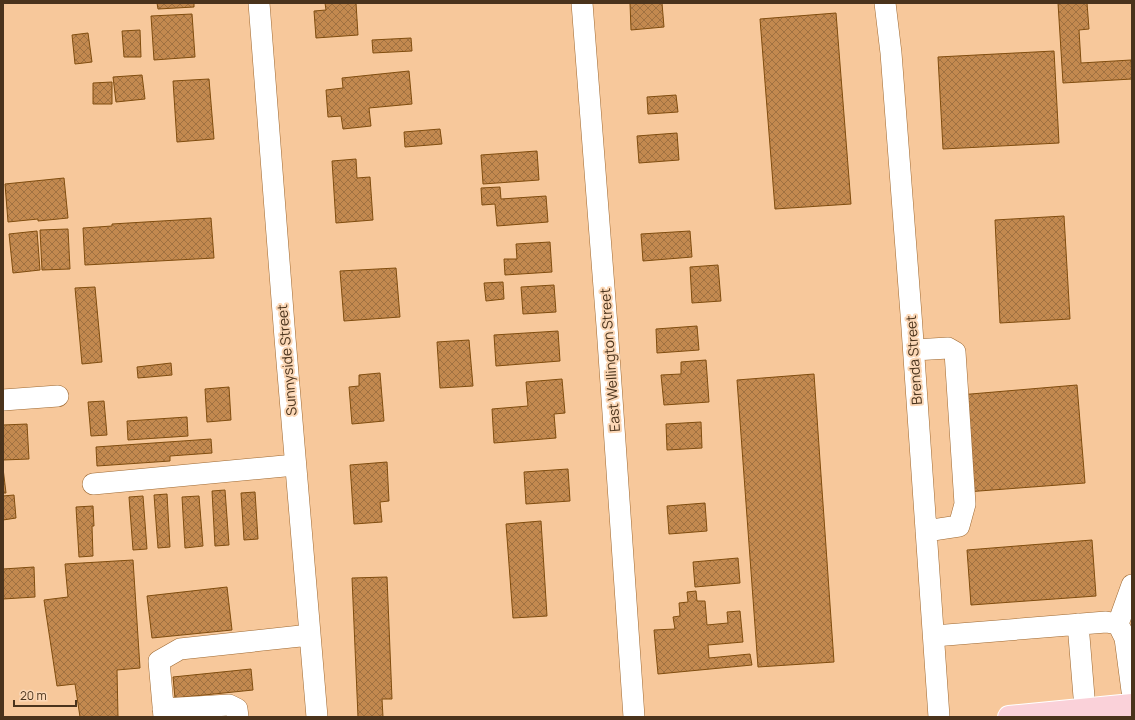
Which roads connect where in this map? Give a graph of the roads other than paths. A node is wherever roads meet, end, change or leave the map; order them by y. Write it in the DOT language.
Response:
graph roads {
  1 [pos="259,3"];
  2 [pos="582,3"];
  3 [pos="885,3"];
  4 [pos="914,350"];
  5 [pos="58,396"];
  6 [pos="3,400"];
  7 [pos="295,465"];
  8 [pos="93,484"];
  9 [pos="926,530"];
  10 [pos="1132,585"];
  11 [pos="1078,624"];
  12 [pos="1118,624"];
  13 [pos="310,635"];
  14 [pos="934,636"];
  15 [pos="1130,704"];
  16 [pos="1085,709"];
  17 [pos="164,713"];
  18 [pos="238,717"];
  19 [pos="316,717"];
  20 [pos="634,717"];
  21 [pos="939,717"];
  22 [pos="1009,717"];
  1 -- 7 [label="street, Sunnyside Street"];
  2 -- 20 [label="street, East Wellington Street"];
  3 -- 4 [label="street, Brenda Street"];
  4 -- 9 [label="street, Brenda Street"];
  4 -- 9 [label="street"];
  5 -- 6 [label="street"];
  7 -- 8 [label="street"];
  7 -- 13 [label="street, Sunnyside Street"];
  9 -- 14 [label="street, Brenda Street"];
  10 -- 12 [label="street"];
  11 -- 12 [label="street"];
  11 -- 14 [label="street"];
  11 -- 16 [label="street"];
  12 -- 15 [label="street"];
  13 -- 17 [label="street"];
  13 -- 19 [label="street, Sunnyside Street"];
  14 -- 21 [label="street, Brenda Street"];
  15 -- 16 [label="main road"];
  16 -- 22 [label="main road"];
  17 -- 18 [label="street"];
}
